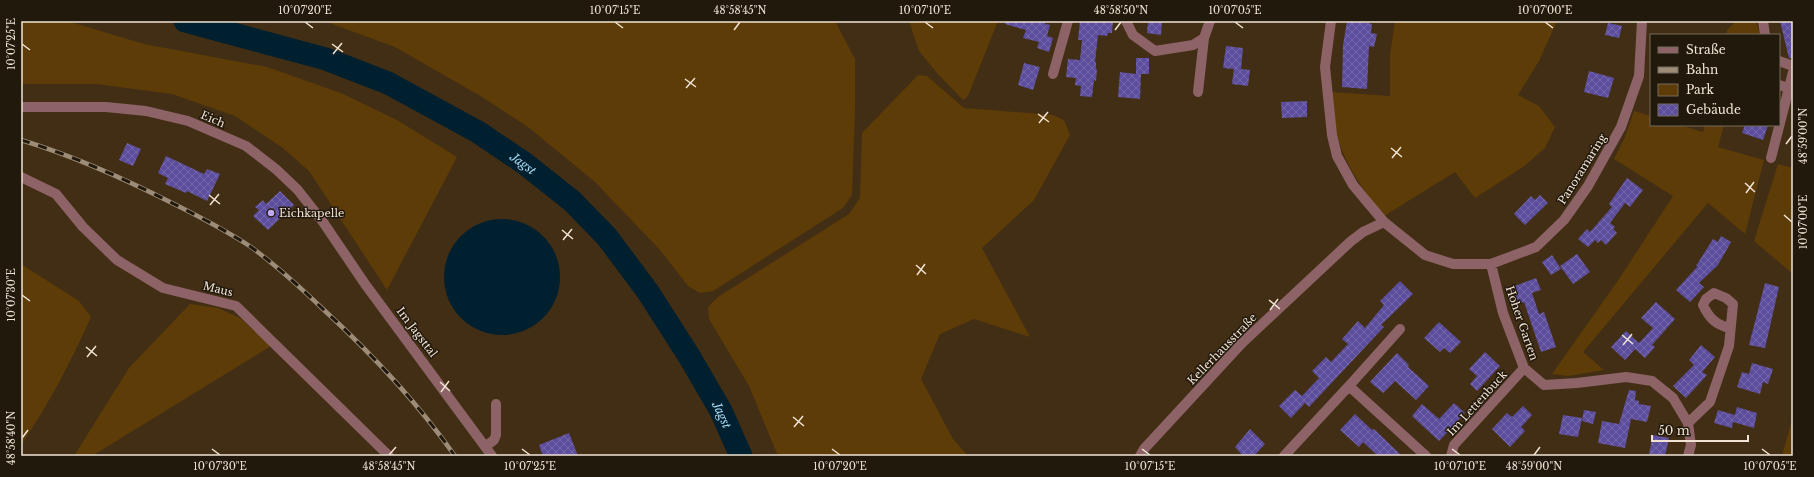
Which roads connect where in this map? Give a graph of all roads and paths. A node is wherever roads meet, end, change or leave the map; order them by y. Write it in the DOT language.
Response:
graph roads {
  1 [pos="1068,21"];
  2 [pos="1126,21"];
  3 [pos="1210,21"];
  4 [pos="1331,21"];
  5 [pos="1642,21"];
  6 [pos="1763,21"];
  7 [pos="1765,34"];
  8 [pos="1204,38"];
  9 [pos="1780,61"];
  10 [pos="1793,66"];
  11 [pos="1793,72"];
  12 [pos="1053,74"];
  13 [pos="1780,85"];
  14 [pos="1790,88"];
  15 [pos="1198,92"];
  16 [pos="21,107"];
  17 [pos="1780,125"];
  18 [pos="1780,126"];
  19 [pos="1771,158"];
  20 [pos="21,177"];
  21 [pos="323,222"];
  22 [pos="1384,222"];
  23 [pos="1491,264"];
  24 [pos="1730,328"];
  25 [pos="1400,329"];
  26 [pos="1524,368"];
  27 [pos="1349,386"];
  28 [pos="496,404"];
  29 [pos="1688,423"];
  30 [pos="486,446"];
  31 [pos="389,456"];
  32 [pos="492,456"];
  33 [pos="1140,456"];
  34 [pos="1284,456"];
  35 [pos="1426,456"];
  36 [pos="1452,456"];
  37 [pos="1688,456"];
  1 -- 12 [label="street"];
  2 -- 8 [label="street"];
  3 -- 8 [label="street"];
  4 -- 22 [label="street, Panoramaring"];
  5 -- 23 [label="street, Panoramaring"];
  6 -- 7 [label="street"];
  8 -- 15 [label="street"];
  9 -- 10 [label="street"];
  11 -- 14 [label="street"];
  13 -- 14 [label="street"];
  14 -- 17 [label="street"];
  16 -- 21 [label="street, Eich"];
  18 -- 19 [label="street"];
  20 -- 31 [label="street, Maus"];
  21 -- 30 [label="street, Im Jagsttal"];
  22 -- 23 [label="street, Panoramaring"];
  22 -- 33 [label="street, Kellerhausstraße"];
  23 -- 26 [label="street, Hoher Garten"];
  24 -- 29 [label="street"];
  25 -- 27 [label="street"];
  26 -- 29 [label="street, Hoher Garten"];
  26 -- 36 [label="street, Im Lettenbuck"];
  27 -- 34 [label="street"];
  27 -- 35 [label="street"];
  28 -- 30 [label="street"];
  29 -- 37 [label="street, Hoher Garten"];
  30 -- 32 [label="street, Im Jagsttal"];
}
